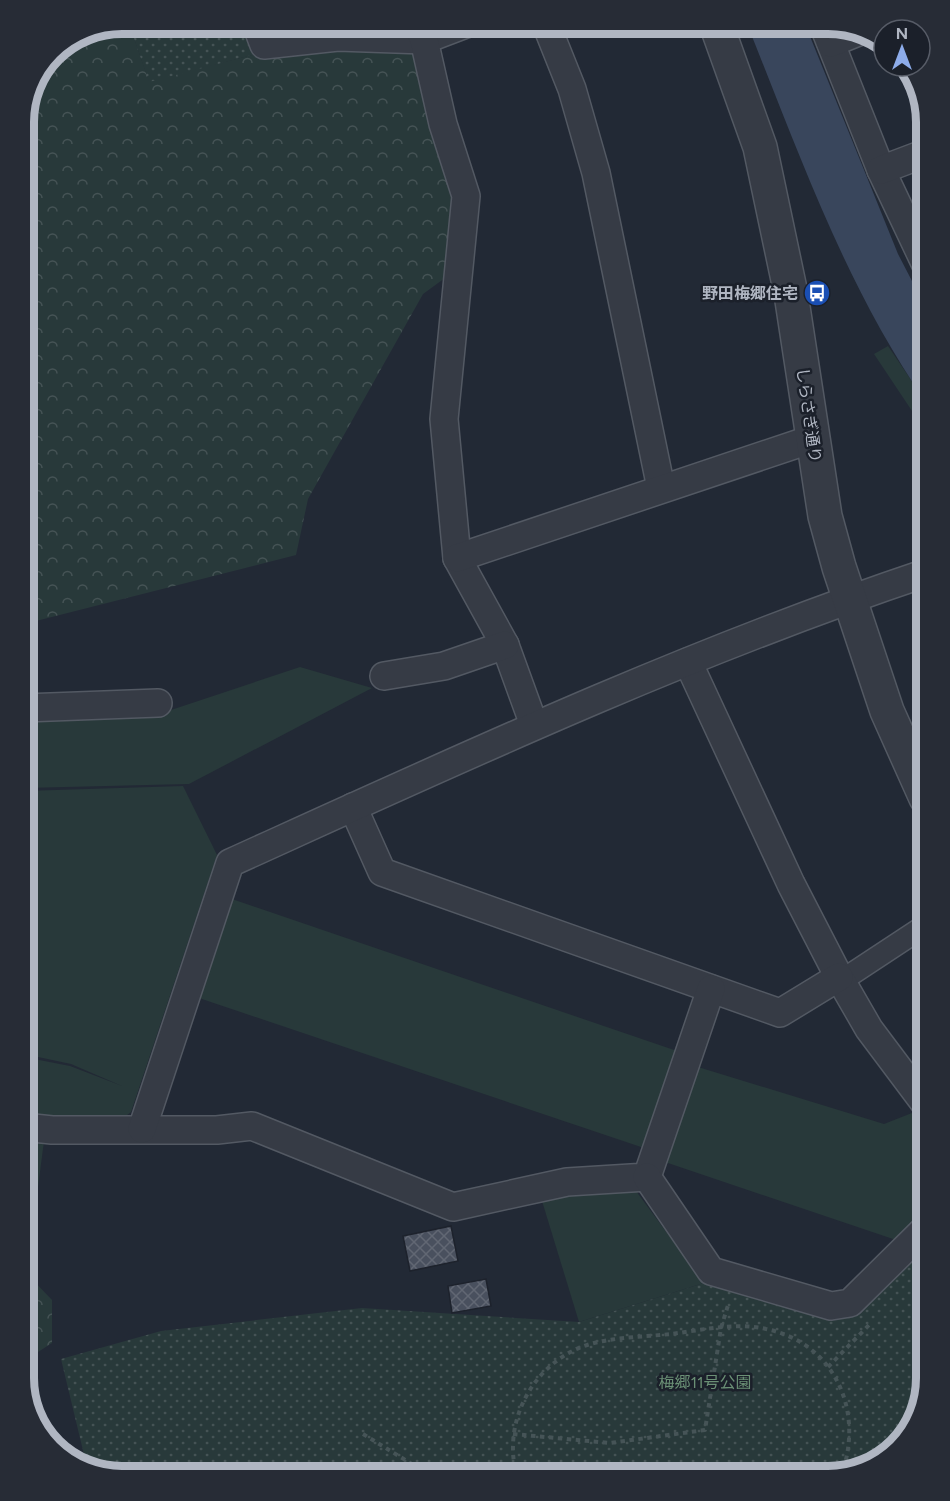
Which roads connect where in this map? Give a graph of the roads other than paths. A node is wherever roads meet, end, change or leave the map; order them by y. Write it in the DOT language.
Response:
graph roads {
  1 [pos="260,35"];
  2 [pos="371,35"];
  3 [pos="422,35"];
  4 [pos="550,35"];
  5 [pos="720,35"];
  6 [pos="827,35"];
  7 [pos="916,157"];
  8 [pos="881,170"];
  9 [pos="916,244"];
  10 [pos="812,439"];
  11 [pos="661,488"];
  12 [pos="458,558"];
  13 [pos="916,576"];
  14 [pos="848,599"];
  15 [pos="505,645"];
  16 [pos="688,662"];
  17 [pos="384,676"];
  18 [pos="158,703"];
  19 [pos="35,708"];
  20 [pos="534,725"];
  21 [pos="916,776"];
  22 [pos="353,807"];
  23 [pos="916,932"];
  24 [pos="840,979"];
  25 [pos="711,989"];
  26 [pos="916,1092"];
  27 [pos="35,1128"];
  28 [pos="142,1129"];
  29 [pos="647,1177"];
  30 [pos="916,1238"];
  1 -- 2 [label="street"];
  3 -- 12 [label="street"];
  4 -- 11 [label="street"];
  5 -- 10 [label="street, しらさぎ通り"];
  6 -- 8 [label="street"];
  7 -- 8 [label="street"];
  8 -- 9 [label="street"];
  10 -- 11 [label="street"];
  10 -- 14 [label="street, しらさぎ通り"];
  11 -- 12 [label="street"];
  12 -- 15 [label="street"];
  13 -- 14 [label="street"];
  14 -- 16 [label="street"];
  14 -- 21 [label="street, しらさぎ通り"];
  15 -- 17 [label="street"];
  15 -- 20 [label="street"];
  16 -- 20 [label="street"];
  16 -- 24 [label="street"];
  18 -- 19 [label="street"];
  20 -- 22 [label="street"];
  22 -- 25 [label="street"];
  22 -- 28 [label="street"];
  23 -- 24 [label="street"];
  24 -- 25 [label="street"];
  24 -- 26 [label="street"];
  25 -- 29 [label="street"];
  27 -- 28 [label="street"];
  28 -- 29 [label="street"];
  29 -- 30 [label="street"];
}
